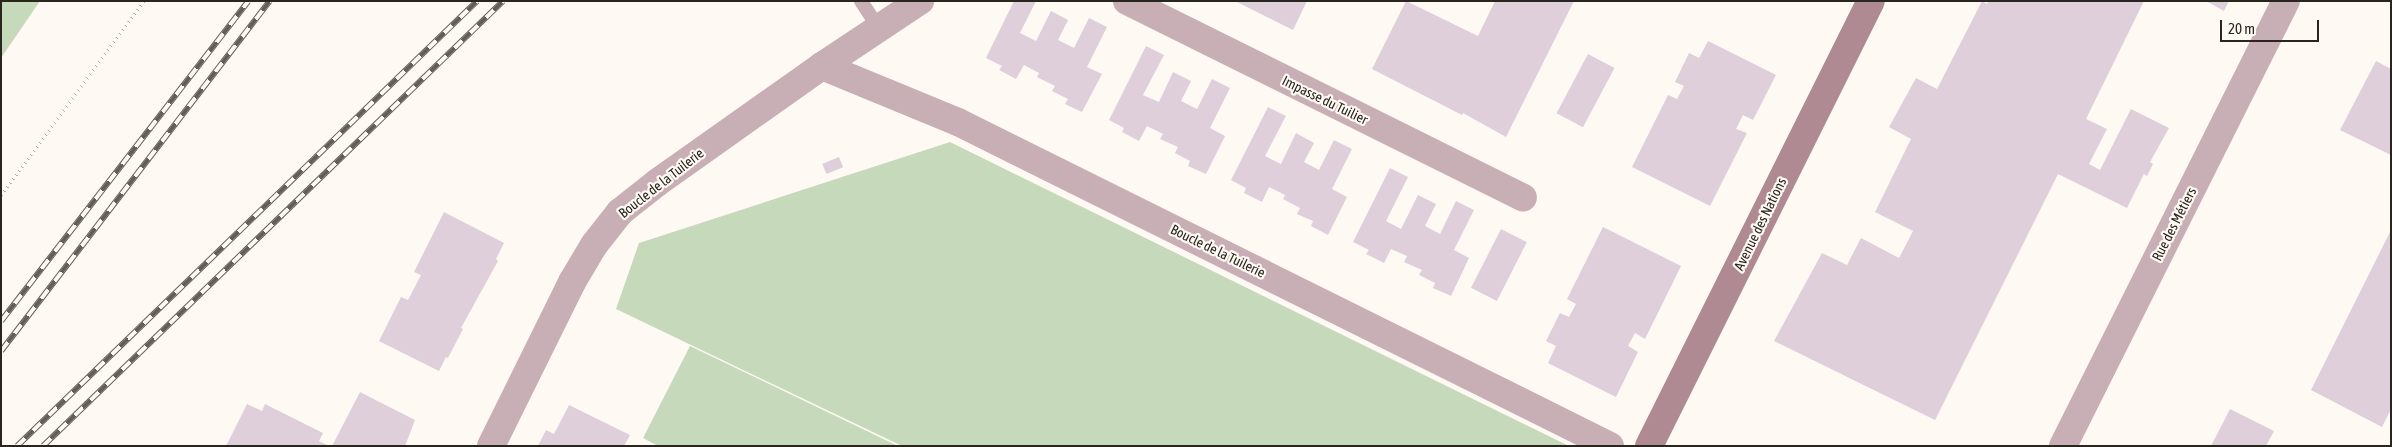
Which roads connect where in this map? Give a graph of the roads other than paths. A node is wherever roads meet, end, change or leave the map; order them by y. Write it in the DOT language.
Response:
graph roads {
  1 [pos="860,1"];
  2 [pos="920,1"];
  3 [pos="1127,1"];
  4 [pos="1871,1"];
  5 [pos="2286,1"];
  6 [pos="879,29"];
  7 [pos="822,66"];
  8 [pos="1523,198"];
  9 [pos="491,446"];
  10 [pos="1610,446"];
  11 [pos="1649,446"];
  12 [pos="2062,446"];
  1 -- 6 [label="lane"];
  2 -- 6 [label="street, Boucle de la Tuilerie"];
  3 -- 8 [label="street, Impasse du Tuilier"];
  4 -- 11 [label="main road, Avenue des Nations"];
  5 -- 12 [label="street, Rue des Métiers"];
  6 -- 7 [label="street, Boucle de la Tuilerie"];
  7 -- 9 [label="street, Boucle de la Tuilerie"];
  7 -- 10 [label="street, Boucle de la Tuilerie"];
}
